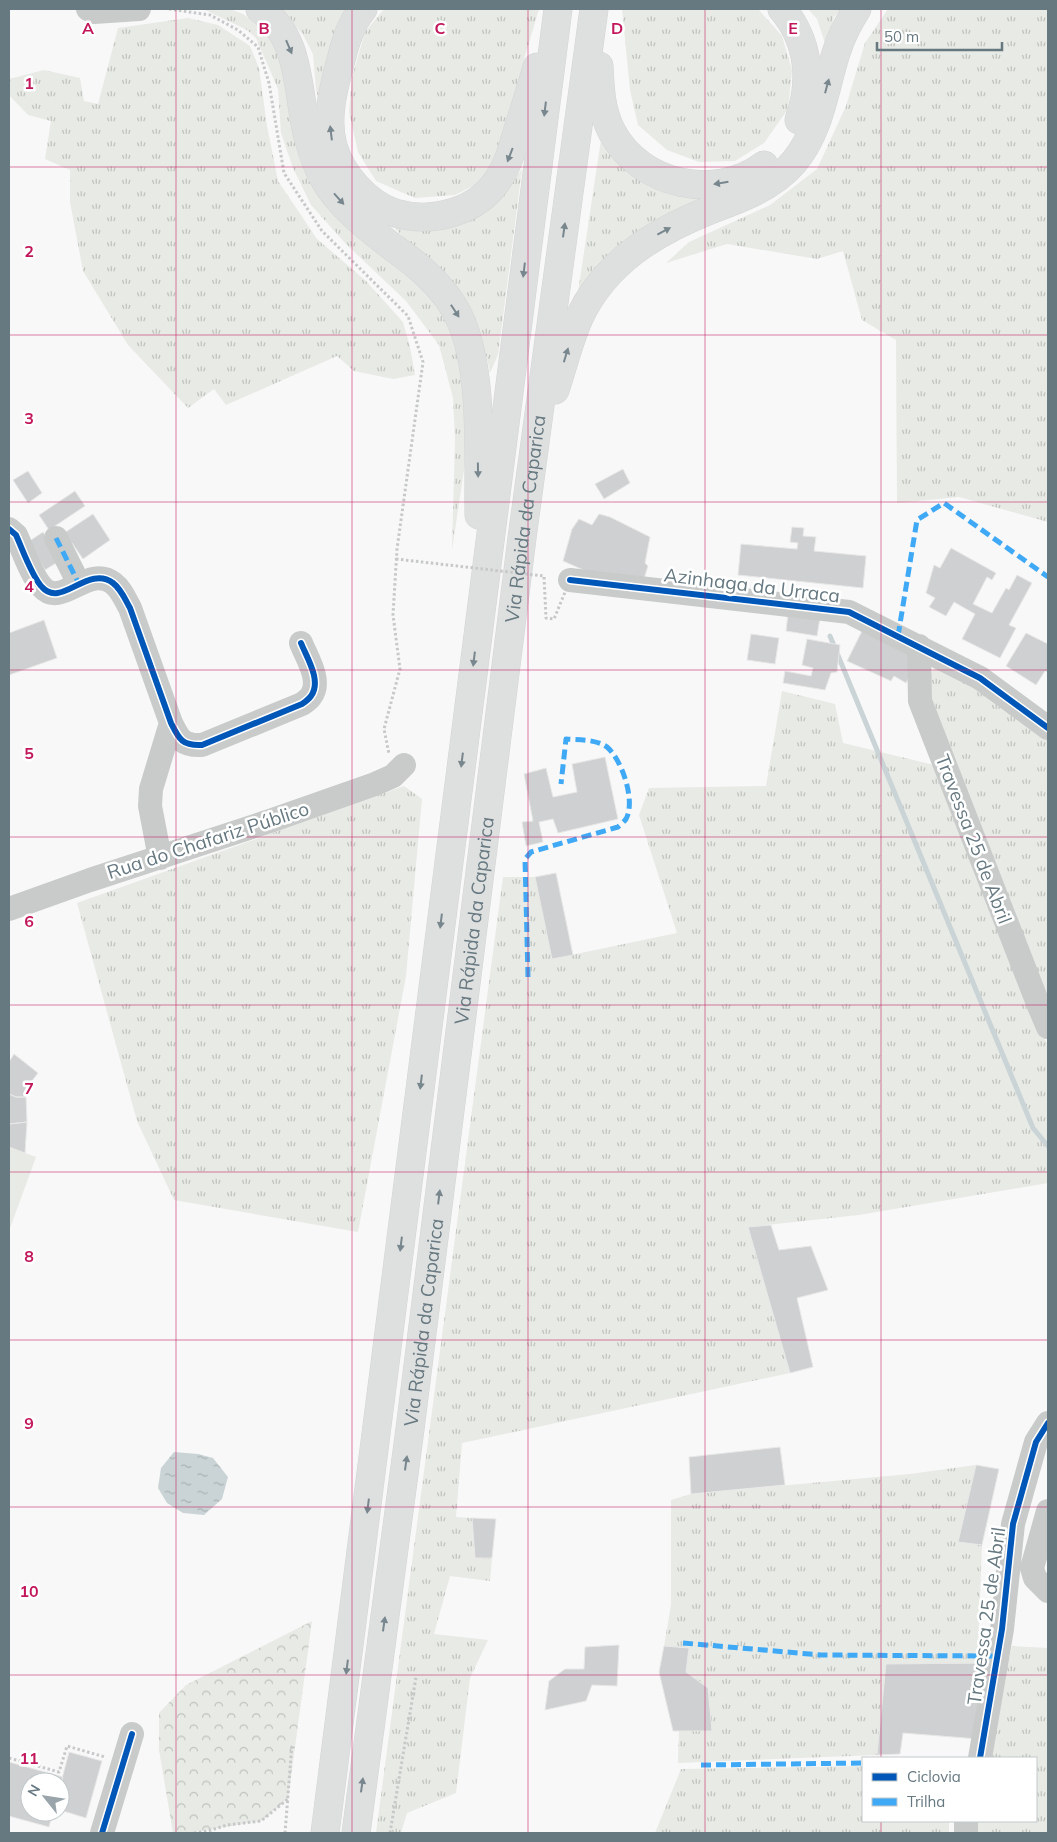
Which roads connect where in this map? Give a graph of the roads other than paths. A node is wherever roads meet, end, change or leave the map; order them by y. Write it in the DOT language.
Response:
graph roads {
  1 [pos="88,9"];
  2 [pos="139,9"];
  3 [pos="260,9"];
  4 [pos="363,9"];
  5 [pos="557,9"];
  6 [pos="595,9"];
  7 [pos="782,9"];
  8 [pos="857,9"];
  9 [pos="531,468"];
  10 [pos="9,529"];
  11 [pos="56,538"];
  12 [pos="570,580"];
  13 [pos="79,584"];
  14 [pos="480,611"];
  15 [pos="301,643"];
  16 [pos="919,646"];
  17 [pos="172,723"];
  18 [pos="1048,728"];
  19 [pos="398,771"];
  20 [pos="160,858"];
  21 [pos="9,909"];
  22 [pos="1048,1026"];
  23 [pos="1048,1423"];
  24 [pos="1048,1511"];
  25 [pos="1048,1591"];
  26 [pos="132,1734"];
  27 [pos="980,1757"];
  28 [pos="102,1833"];
  29 [pos="325,1833"];
  30 [pos="356,1833"];
  1 -- 2 [label="street"];
  3 -- 14 [label="highway, one-way"];
  5 -- 4 [label="highway, one-way"];
  5 -- 14 [label="highway, Via Rápida da Caparica, one-way"];
  7 -- 6 [label="highway, one-way"];
  9 -- 6 [label="highway, Via Rápida da Caparica, one-way"];
  9 -- 8 [label="highway, one-way"];
  30 -- 9 [label="highway, Via Rápida da Caparica, one-way"];
  10 -- 13 [label="street"];
  11 -- 13 [label="street"];
  12 -- 16 [label="street, Azinhaga da Urraca"];
  13 -- 17 [label="street"];
  14 -- 29 [label="highway, Via Rápida da Caparica, one-way"];
  15 -- 17 [label="street"];
  16 -- 18 [label="street, Azinhaga da Urraca"];
  16 -- 22 [label="street, Travessa 25 de Abril"];
  17 -- 20 [label="street"];
  19 -- 20 [label="street, Rua do Chafariz Público"];
  20 -- 21 [label="street, Rua do Chafariz Público"];
  23 -- 27 [label="street, Travessa 25 de Abril"];
  24 -- 25 [label="street"];
  26 -- 28 [label="street"];
}
